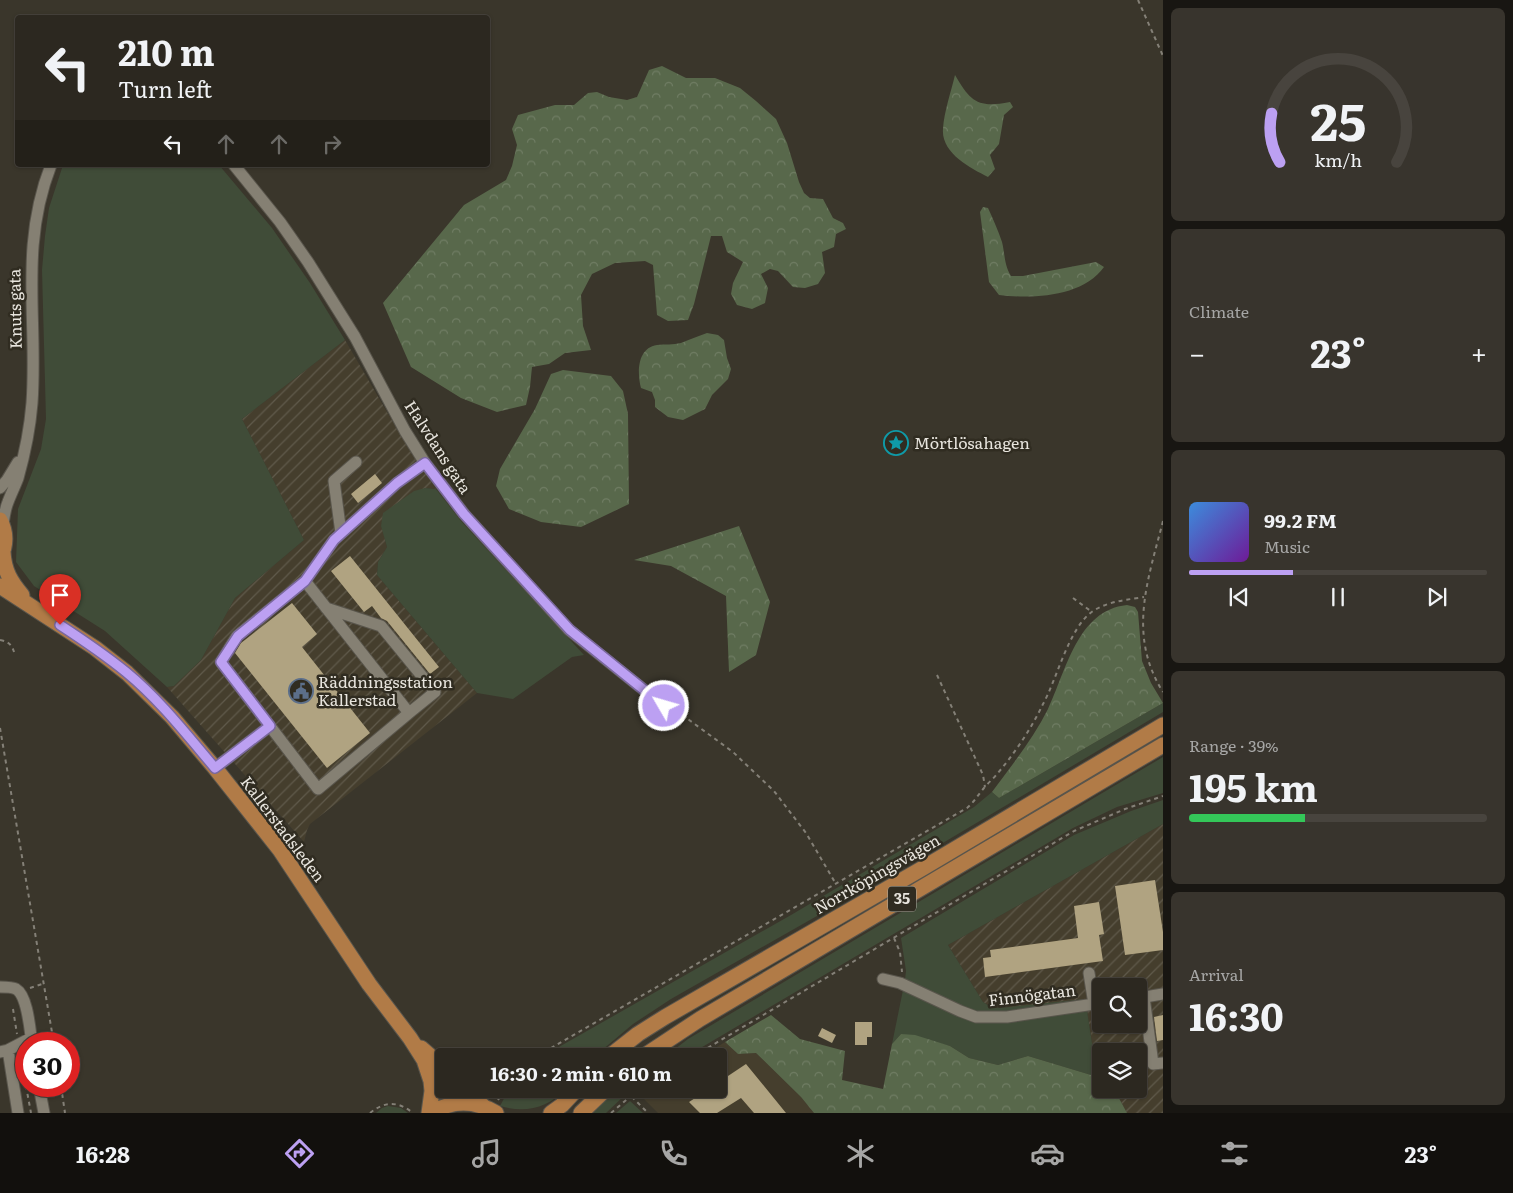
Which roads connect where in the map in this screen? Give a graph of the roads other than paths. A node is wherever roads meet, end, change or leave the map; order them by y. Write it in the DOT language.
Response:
graph roads {
  1 [pos="50,167"];
  2 [pos="236,167"];
  3 [pos="23,455"];
  4 [pos="356,462"];
  5 [pos="425,463"];
  6 [pos="0,488"];
  7 [pos="1,522"];
  8 [pos="341,534"];
  9 [pos="2,556"];
  10 [pos="305,581"];
  11 [pos="0,586"];
  12 [pos="33,608"];
  13 [pos="326,608"];
  14 [pos="664,706"];
  15 [pos="409,713"];
  16 [pos="1163,725"];
  17 [pos="270,726"];
  18 [pos="1163,745"];
  19 [pos="215,768"];
  20 [pos="1089,973"];
  21 [pos="883,979"];
  22 [pos="1092,984"];
  23 [pos="0,987"];
  24 [pos="1163,994"];
  25 [pos="1147,996"];
  26 [pos="1092,1004"];
  27 [pos="1147,1030"];
  28 [pos="30,1032"];
  29 [pos="410,1038"];
  30 [pos="620,1048"];
  31 [pos="656,1048"];
  32 [pos="4,1051"];
  33 [pos="435,1060"];
  34 [pos="1163,1063"];
  35 [pos="41,1097"];
  36 [pos="478,1098"];
  37 [pos="569,1098"];
  38 [pos="597,1098"];
  39 [pos="492,1108"];
  40 [pos="18,1113"];
  41 [pos="44,1113"];
  42 [pos="430,1113"];
  43 [pos="551,1113"];
  44 [pos="582,1113"];
  1 -- 3 [label="street, Knuts gata"];
  2 -- 5 [label="street, Halvdans gata"];
  3 -- 6 [label="street, Knuts gata"];
  3 -- 7 [label="street, Knuts gata"];
  4 -- 8 [label="street"];
  5 -- 8 [label="street"];
  5 -- 14 [label="street, Halvdans gata"];
  7 -- 9 [label="main road, Kallerstadsleden"];
  8 -- 10 [label="street"];
  9 -- 12 [label="main road, Kallerstadsleden"];
  10 -- 13 [label="street"];
  10 -- 17 [label="street"];
  11 -- 12 [label="main road, Kallerstadsleden"];
  12 -- 19 [label="main road, Kallerstadsleden"];
  13 -- 15 [label="street"];
  13 -- 15 [label="street"];
  15 -- 17 [label="street"];
  16 -- 30 [label="main road, Norrköpingsvägen / 35"];
  17 -- 19 [label="street"];
  18 -- 31 [label="main road, Norrköpingsvägen / 35"];
  19 -- 29 [label="main road, Kallerstadsleden"];
  20 -- 22 [label="street"];
  21 -- 26 [label="street, Finnögatan"];
  23 -- 28 [label="street"];
  24 -- 25 [label="street"];
  27 -- 34 [label="street"];
  29 -- 33 [label="main road, Kallerstadsleden"];
  29 -- 42 [label="main road, Kallerstadsleden"];
  32 -- 40 [label="street"];
  35 -- 41 [label="street"];
  36 -- 39 [label="main road"];
  37 -- 43 [label="main road"];
  38 -- 44 [label="main road"];
  39 -- 42 [label="main road"];
}
